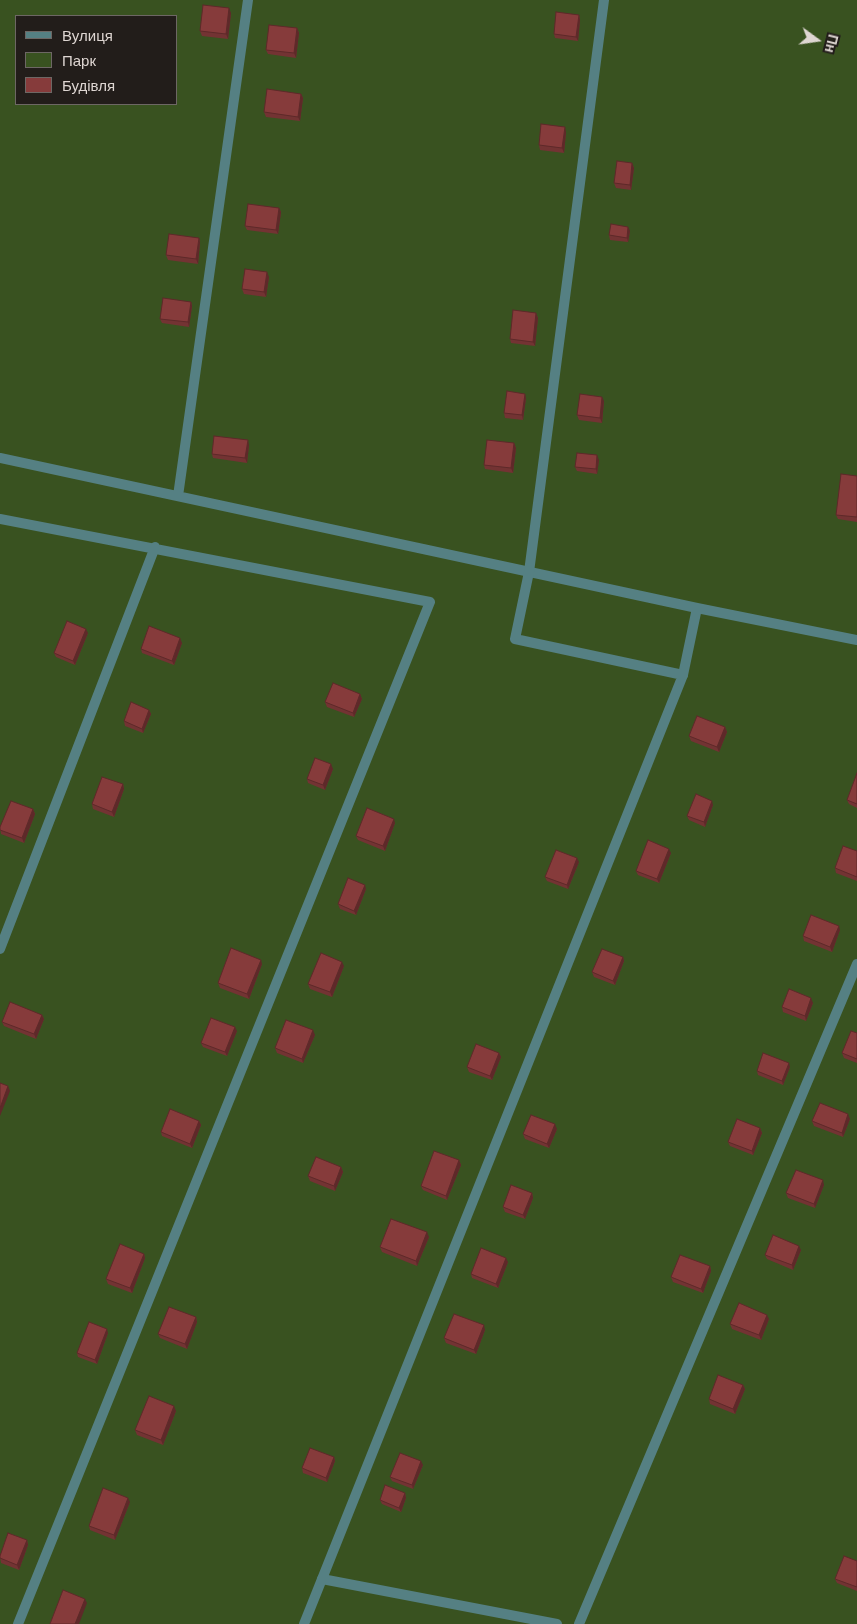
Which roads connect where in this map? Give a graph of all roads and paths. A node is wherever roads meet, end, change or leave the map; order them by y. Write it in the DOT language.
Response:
graph roads {
  1 [pos="248,0"];
  2 [pos="604,0"];
  3 [pos="0,458"];
  4 [pos="178,496"];
  5 [pos="0,519"];
  6 [pos="155,547"];
  7 [pos="529,572"];
  8 [pos="697,608"];
  9 [pos="857,640"];
  10 [pos="683,675"];
  11 [pos="0,949"];
  12 [pos="857,964"];
  13 [pos="322,1579"];
  14 [pos="18,1624"];
  15 [pos="304,1624"];
  16 [pos="557,1624"];
  17 [pos="579,1624"];
  1 -- 4 [label="street"];
  2 -- 7 [label="street"];
  3 -- 4 [label="street"];
  4 -- 7 [label="street"];
  5 -- 6 [label="street"];
  6 -- 11 [label="street"];
  6 -- 14 [label="street"];
  7 -- 8 [label="street"];
  7 -- 10 [label="street"];
  8 -- 9 [label="street"];
  8 -- 10 [label="street"];
  10 -- 13 [label="street"];
  12 -- 17 [label="street"];
  13 -- 15 [label="street"];
  13 -- 16 [label="street"];
}
